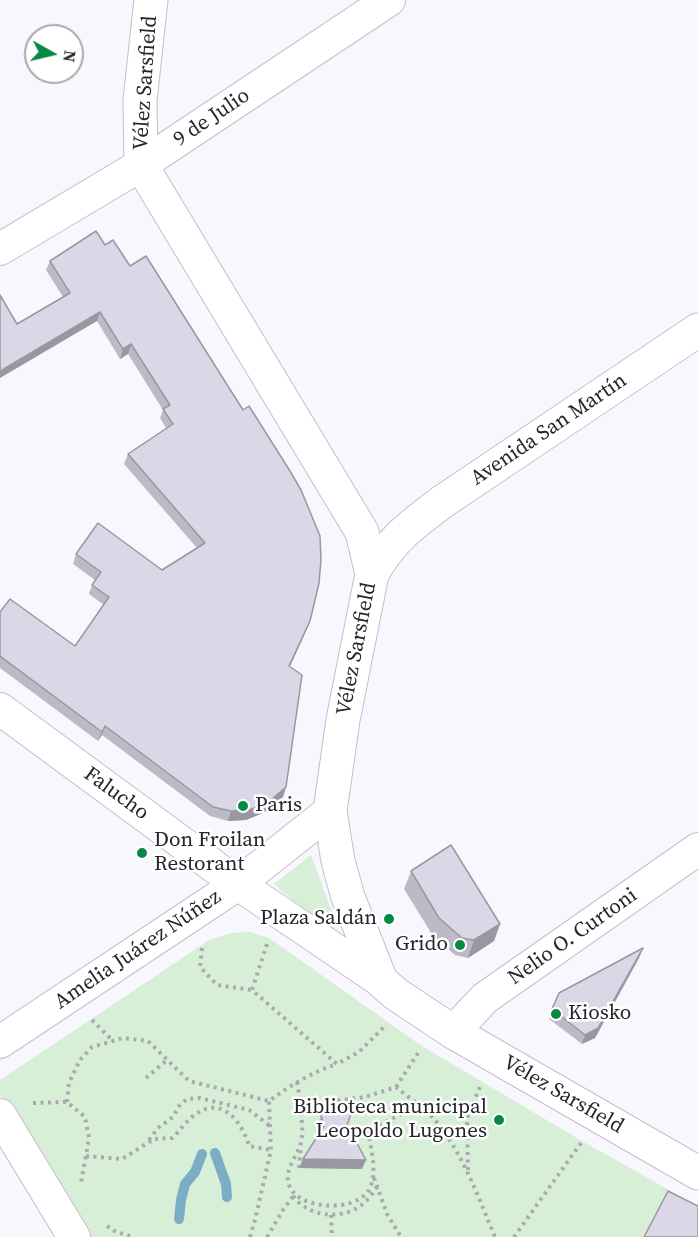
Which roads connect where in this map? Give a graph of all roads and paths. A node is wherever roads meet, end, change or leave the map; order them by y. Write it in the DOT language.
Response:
graph roads {
  1 [pos="151,0"];
  2 [pos="389,0"];
  3 [pos="141,165"];
  4 [pos="0,249"];
  5 [pos="698,330"];
  6 [pos="362,532"];
  7 [pos="402,533"];
  8 [pos="372,574"];
  9 [pos="0,709"];
  10 [pos="330,811"];
  11 [pos="698,849"];
  12 [pos="238,884"];
  13 [pos="201,908"];
  14 [pos="269,938"];
  15 [pos="381,981"];
  16 [pos="252,990"];
  17 [pos="388,1022"];
  18 [pos="453,1032"];
  19 [pos="0,1042"];
  20 [pos="422,1046"];
  21 [pos="167,1060"];
  22 [pos="337,1064"];
  23 [pos="147,1078"];
  24 [pos="297,1082"];
  25 [pos="482,1083"];
  26 [pos="396,1087"];
  27 [pos="269,1101"];
  28 [pos="67,1102"];
  29 [pos="301,1105"];
  30 [pos="419,1105"];
  31 [pos="597,1114"];
  32 [pos="2,1119"];
  33 [pos="270,1126"];
  34 [pos="368,1131"];
  35 [pos="302,1139"];
  36 [pos="147,1142"];
  37 [pos="350,1146"];
  38 [pos="271,1150"];
  39 [pos="87,1156"];
  40 [pos="299,1168"];
  41 [pos="698,1173"];
  42 [pos="469,1174"];
  43 [pos="374,1178"];
  44 [pos="377,1187"];
  45 [pos="82,1188"];
  46 [pos="294,1195"];
  47 [pos="331,1215"];
  48 [pos="103,1222"];
  49 [pos="74,1237"];
  50 [pos="134,1237"];
  51 [pos="250,1237"];
  52 [pos="267,1237"];
  53 [pos="332,1237"];
  54 [pos="401,1237"];
  55 [pos="495,1237"];
  56 [pos="514,1237"];
  1 -- 3 [label="main road, Vélez Sarsfield"];
  2 -- 3 [label="street, 9 de Julio"];
  3 -- 4 [label="street, 9 de Julio"];
  3 -- 6 [label="main road, Vélez Sarsfield"];
  5 -- 7 [label="main road, Avenida San Martín"];
  6 -- 7 [label="main road"];
  6 -- 8 [label="main road, Vélez Sarsfield"];
  7 -- 8 [label="main road, Avenida San Martín"];
  8 -- 10 [label="main road, Vélez Sarsfield"];
  9 -- 12 [label="street, Falucho"];
  10 -- 12 [label="street, Amelia Juárez Núñez"];
  10 -- 15 [label="main road, Vélez Sarsfield"];
  11 -- 18 [label="street, Nelio O. Curtoni"];
  12 -- 13 [label="street, Amelia Juárez Núñez"];
  12 -- 15 [label="street, Falucho"];
  13 -- 16 [label="path"];
  13 -- 19 [label="street, Amelia Juárez Núñez"];
  14 -- 16 [label="path"];
  15 -- 18 [label="main road, Vélez Sarsfield"];
  16 -- 22 [label="path"];
  17 -- 22 [label="path"];
  18 -- 31 [label="main road, Vélez Sarsfield"];
  20 -- 26 [label="path"];
  21 -- 23 [label="path"];
  21 -- 27 [label="path"];
  21 -- 28 [label="path"];
  22 -- 24 [label="path"];
  24 -- 27 [label="path"];
  24 -- 29 [label="path"];
  25 -- 42 [label="path"];
  26 -- 29 [label="path"];
  26 -- 30 [label="path"];
  27 -- 33 [label="path"];
  28 -- 32 [label="path"];
  28 -- 39 [label="path"];
  29 -- 35 [label="path"];
  30 -- 34 [label="path"];
  30 -- 42 [label="path"];
  31 -- 41 [label="main road, Vélez Sarsfield"];
  31 -- 56 [label="path"];
  32 -- 49 [label="street"];
  33 -- 36 [label="path"];
  33 -- 38 [label="path"];
  34 -- 37 [label="path"];
  34 -- 43 [label="path"];
  35 -- 40 [label="path"];
  35 -- 46 [label="path"];
  36 -- 38 [label="path"];
  36 -- 39 [label="path"];
  38 -- 51 [label="path"];
  39 -- 45 [label="path"];
  42 -- 55 [label="path"];
  43 -- 44 [label="path"];
  43 -- 46 [label="path"];
  44 -- 47 [label="path"];
  44 -- 54 [label="path"];
  46 -- 47 [label="path"];
  46 -- 52 [label="path"];
  47 -- 53 [label="path"];
  48 -- 50 [label="path"];
}
